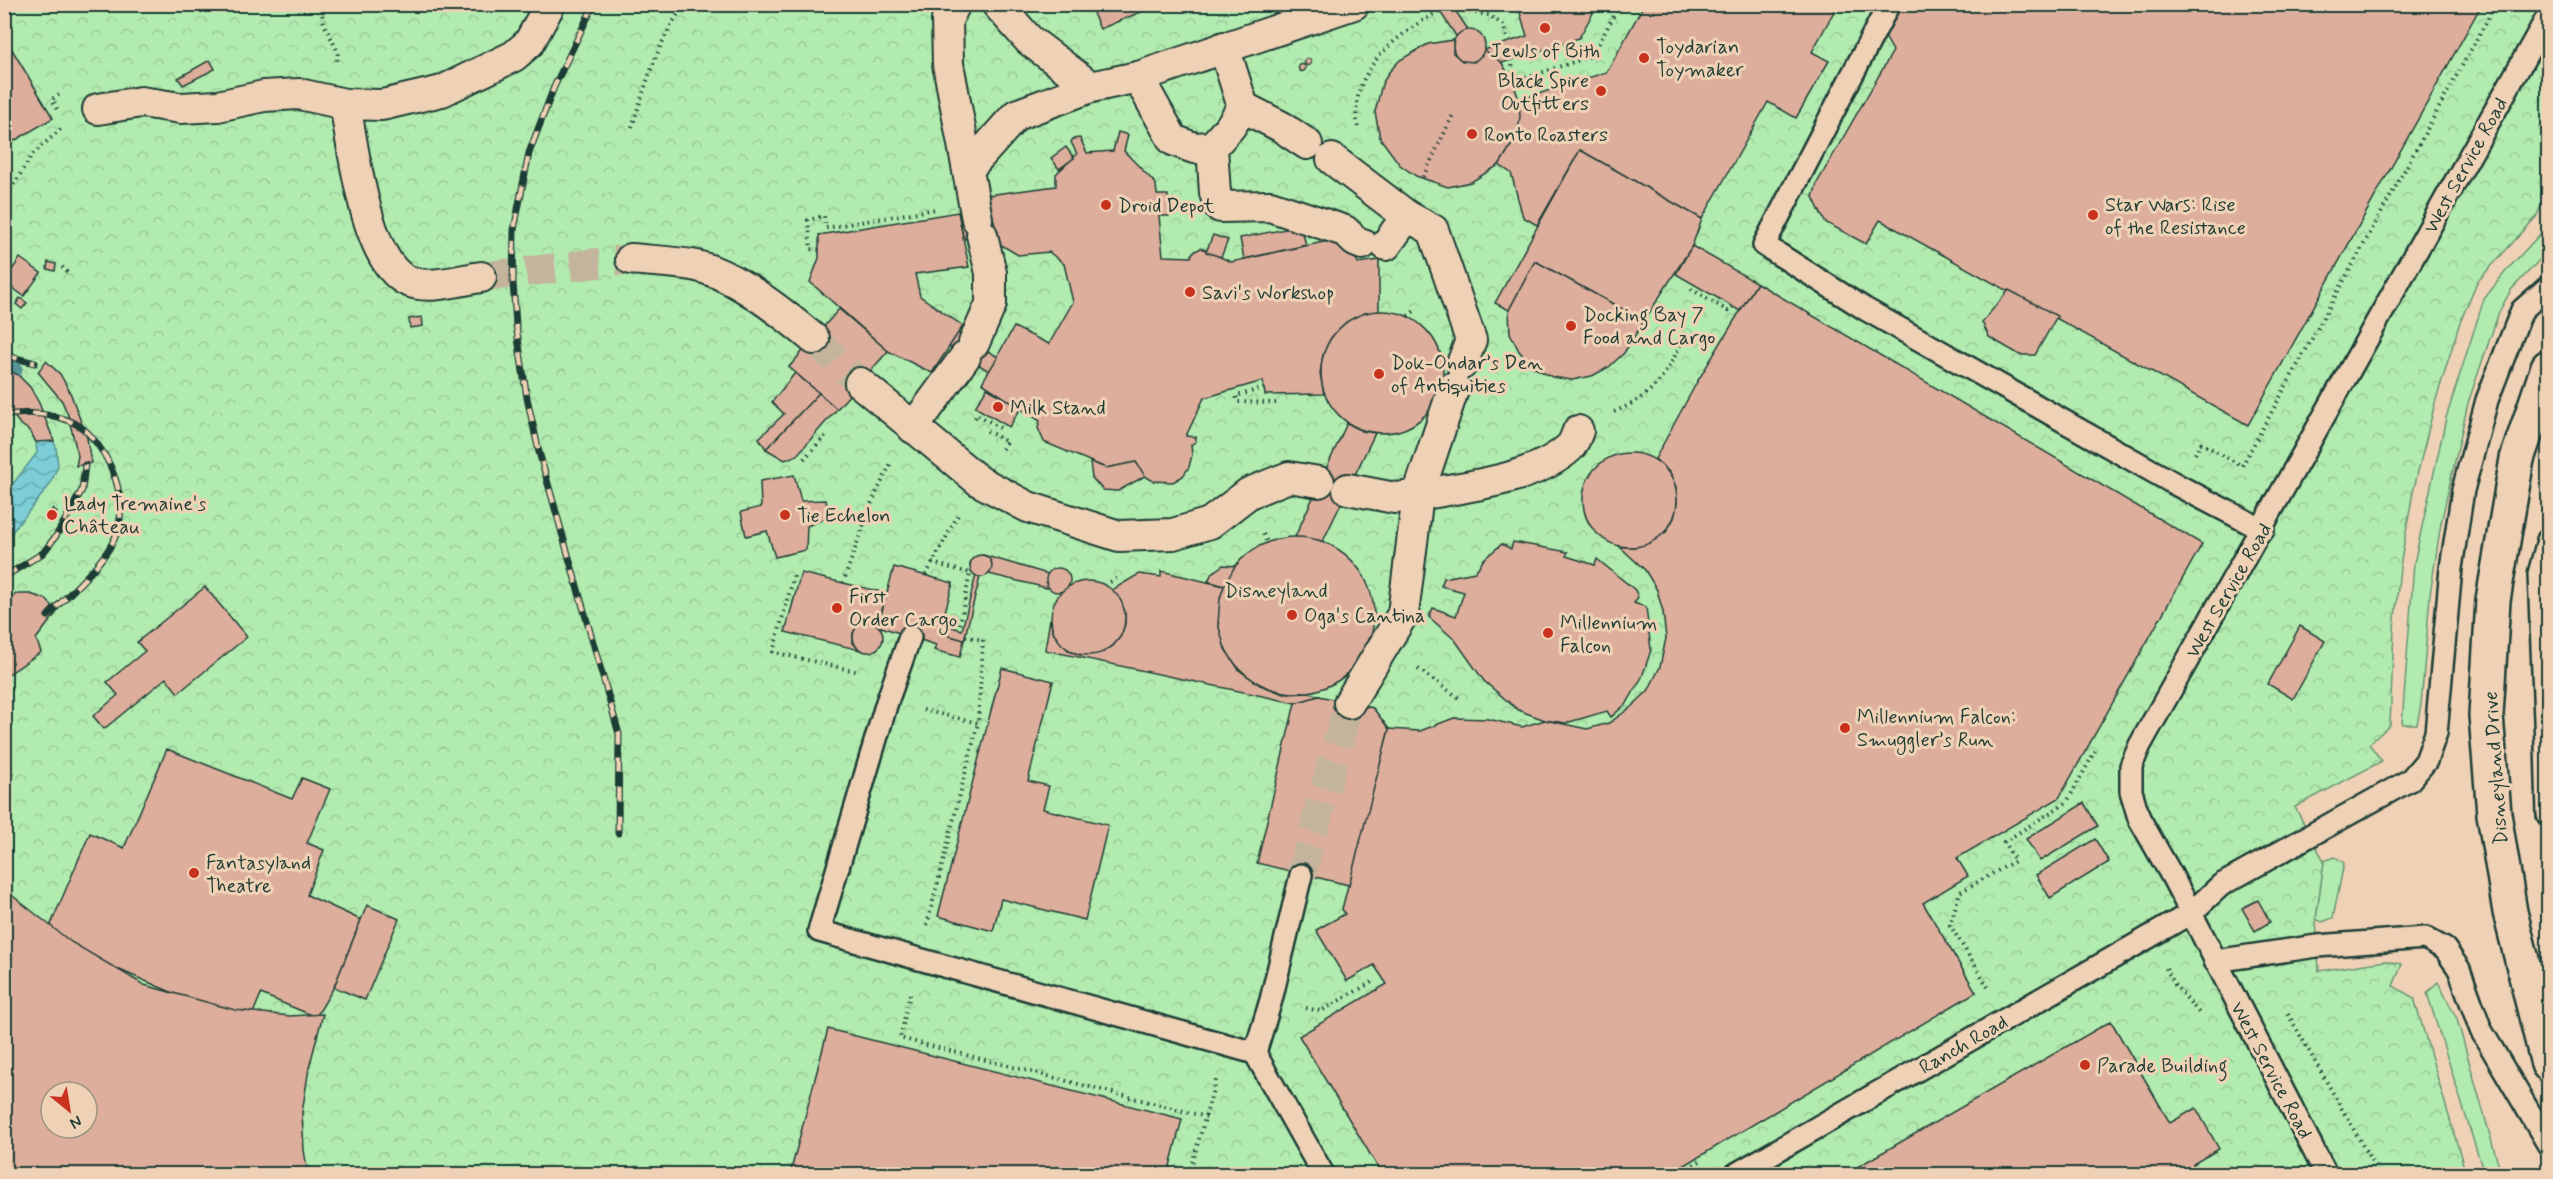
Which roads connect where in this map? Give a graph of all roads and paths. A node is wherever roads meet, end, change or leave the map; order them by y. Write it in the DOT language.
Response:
graph roads {
  1 [pos="550,4"];
  2 [pos="685,4"];
  3 [pos="955,4"];
  4 [pos="997,4"];
  5 [pos="1354,4"];
  6 [pos="1620,4"];
  7 [pos="1889,4"];
  8 [pos="2496,4"];
  9 [pos="1443,6"];
  10 [pos="321,9"];
  11 [pos="2548,15"];
  12 [pos="1509,41"];
  13 [pos="1224,47"];
  14 [pos="338,52"];
  15 [pos="1512,59"];
  16 [pos="1138,76"];
  17 [pos="1091,87"];
  18 [pos="345,104"];
  19 [pos="1243,106"];
  20 [pos="98,109"];
  21 [pos="1453,115"];
  22 [pos="66,125"];
  23 [pos="632,127"];
  24 [pos="1359,131"];
  25 [pos="1293,134"];
  26 [pos="1212,147"];
  27 [pos="1332,159"];
  28 [pos="968,169"];
  29 [pos="1424,174"];
  30 [pos="4,200"];
  31 [pos="946,207"];
  32 [pos="1407,216"];
  33 [pos="819,250"];
  34 [pos="632,259"];
  35 [pos="62,267"];
  36 [pos="70,275"];
  37 [pos="481,277"];
  38 [pos="2548,287"];
  39 [pos="1691,289"];
  40 [pos="1732,307"];
  41 [pos="814,339"];
  42 [pos="1682,342"];
  43 [pos="2548,367"];
  44 [pos="860,383"];
  45 [pos="1264,388"];
  46 [pos="1276,403"];
  47 [pos="972,423"];
  48 [pos="981,427"];
  49 [pos="913,428"];
  50 [pos="999,428"];
  51 [pos="1578,431"];
  52 [pos="827,434"];
  53 [pos="1007,442"];
  54 [pos="804,459"];
  55 [pos="2242,466"];
  56 [pos="979,481"];
  57 [pos="1319,482"];
  58 [pos="1348,489"];
  59 [pos="1418,495"];
  60 [pos="2263,530"];
  61 [pos="2548,540"];
  62 [pos="932,563"];
  63 [pos="926,575"];
  64 [pos="794,576"];
  65 [pos="1116,580"];
  66 [pos="1110,582"];
  67 [pos="843,583"];
  68 [pos="959,629"];
  69 [pos="965,636"];
  70 [pos="910,637"];
  71 [pos="1385,645"];
  72 [pos="831,666"];
  73 [pos="1459,698"];
  74 [pos="887,702"];
  75 [pos="1349,703"];
  76 [pos="2547,741"];
  77 [pos="2096,750"];
  78 [pos="2548,815"];
  79 [pos="1301,875"];
  80 [pos="2191,914"];
  81 [pos="2215,961"];
  82 [pos="1990,991"];
  83 [pos="1255,1053"];
  84 [pos="2548,1064"];
  85 [pos="2548,1144"];
  86 [pos="1323,1174"];
  87 [pos="1736,1174"];
  88 [pos="2326,1174"];
  1 -- 18 [label="street"];
  2 -- 23 [label="path"];
  3 -- 28 [label="street"];
  4 -- 17 [label="street"];
  5 -- 13 [label="street"];
  6 -- 15 [label="path"];
  7 -- 60 [label="lane"];
  8 -- 55 [label="path"];
  9 -- 12 [label="path"];
  9 -- 24 [label="path"];
  10 -- 14 [label="path"];
  11 -- 60 [label="lane, West Service Road"];
  13 -- 16 [label="street"];
  13 -- 19 [label="street"];
  16 -- 17 [label="street"];
  16 -- 26 [label="street"];
  17 -- 28 [label="street"];
  18 -- 20 [label="street"];
  18 -- 37 [label="street"];
  19 -- 25 [label="street"];
  19 -- 26 [label="street"];
  21 -- 29 [label="path"];
  22 -- 30 [label="path"];
  26 -- 32 [label="street"];
  27 -- 32 [label="street"];
  28 -- 49 [label="street"];
  31 -- 33 [label="path"];
  32 -- 59 [label="street"];
  34 -- 41 [label="street"];
  35 -- 36 [label="path"];
  38 -- 80 [label="lane, Ranch Road"];
  39 -- 40 [label="path"];
  42 -- 51 [label="path"];
  43 -- 84 [label="main road, Disneyland Drive"];
  44 -- 49 [label="street"];
  45 -- 46 [label="path"];
  47 -- 50 [label="path"];
  48 -- 53 [label="path"];
  49 -- 56 [label="street"];
  49 -- 67 [label="path"];
  51 -- 59 [label="street"];
  52 -- 54 [label="path"];
  56 -- 57 [label="street"];
  56 -- 62 [label="path"];
  58 -- 59 [label="street"];
  59 -- 71 [label="street"];
  60 -- 80 [label="lane, West Service Road"];
  61 -- 76 [label="lane"];
  62 -- 63 [label="path"];
  62 -- 68 [label="path"];
  64 -- 72 [label="path"];
  65 -- 66 [label="path"];
  69 -- 74 [label="path"];
  70 -- 74 [label="lane"];
  71 -- 73 [label="path"];
  71 -- 75 [label="street"];
  74 -- 83 [label="lane"];
  76 -- 78 [label="lane"];
  77 -- 82 [label="path"];
  79 -- 83 [label="lane"];
  80 -- 81 [label="lane, West Service Road"];
  80 -- 87 [label="lane, Ranch Road"];
  81 -- 85 [label="lane"];
  81 -- 88 [label="lane, West Service Road"];
  83 -- 86 [label="lane"];
}
